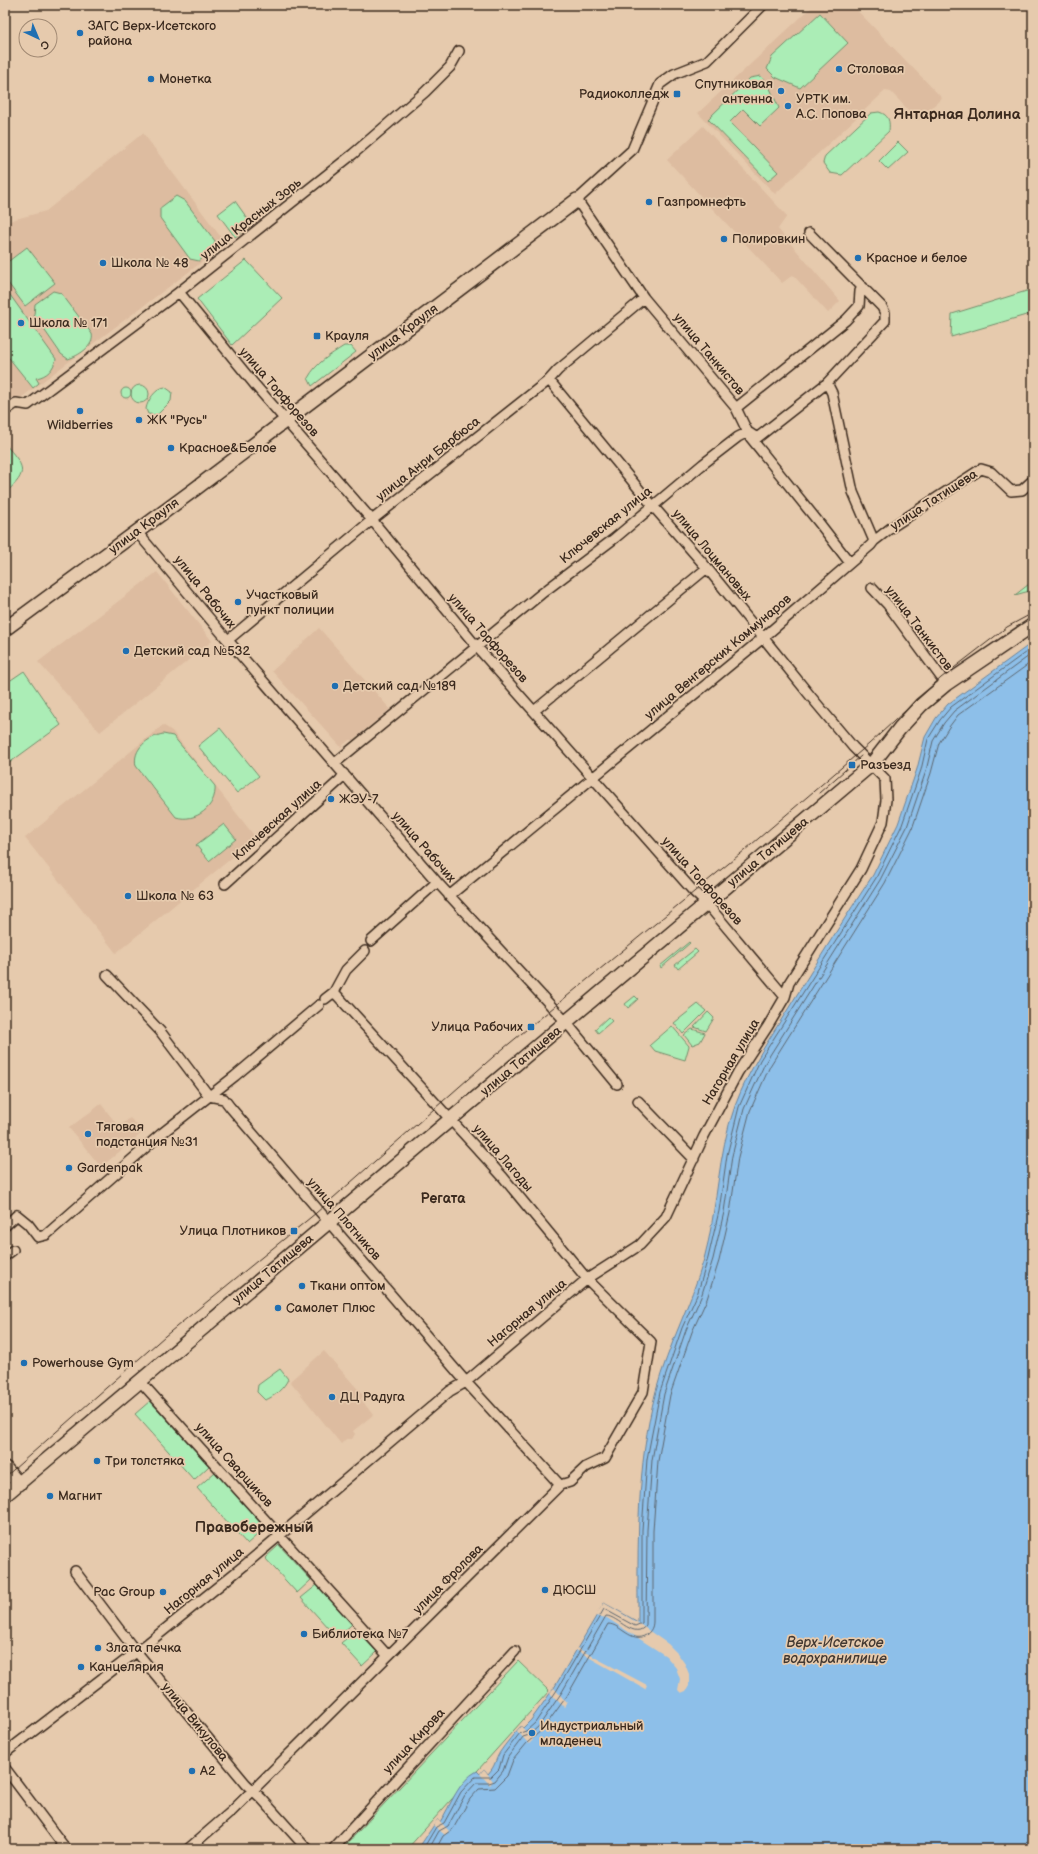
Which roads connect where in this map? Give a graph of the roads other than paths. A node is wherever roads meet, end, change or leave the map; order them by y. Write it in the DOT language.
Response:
graph roads {
  1 [pos="764,5"];
  2 [pos="459,52"];
  3 [pos="577,200"];
  4 [pos="809,232"];
  5 [pos="863,288"];
  6 [pos="179,292"];
  7 [pos="644,298"];
  8 [pos="549,380"];
  9 [pos="827,383"];
  10 [pos="736,408"];
  11 [pos="5,411"];
  12 [pos="286,419"];
  13 [pos="748,432"];
  14 [pos="1033,480"];
  15 [pos="652,505"];
  16 [pos="372,520"];
  17 [pos="137,532"];
  18 [pos="874,541"];
  19 [pos="850,563"];
  20 [pos="708,568"];
  21 [pos="872,588"];
  22 [pos="1033,625"];
  23 [pos="5,629"];
  24 [pos="764,637"];
  25 [pos="228,640"];
  26 [pos="477,647"];
  27 [pos="946,684"];
  28 [pos="534,711"];
  29 [pos="334,763"];
  30 [pos="872,764"];
  31 [pos="344,774"];
  32 [pos="593,778"];
  33 [pos="437,882"];
  34 [pos="225,884"];
  35 [pos="449,896"];
  36 [pos="707,904"];
  37 [pos="371,941"];
  38 [pos="366,951"];
  39 [pos="107,975"];
  40 [pos="334,992"];
  41 [pos="785,997"];
  42 [pos="566,1022"];
  43 [pos="617,1084"];
  44 [pos="209,1096"];
  45 [pos="638,1101"];
  46 [pos="451,1119"];
  47 [pos="694,1159"];
  48 [pos="330,1221"];
  49 [pos="5,1226"];
  50 [pos="13,1250"];
  51 [pos="5,1256"];
  52 [pos="587,1279"];
  53 [pos="651,1342"];
  54 [pos="140,1381"];
  55 [pos="466,1382"];
  56 [pos="5,1468"];
  57 [pos="19,1484"];
  58 [pos="560,1485"];
  59 [pos="5,1495"];
  60 [pos="279,1535"];
  61 [pos="74,1571"];
  62 [pos="515,1651"];
  63 [pos="137,1652"];
  64 [pos="388,1656"];
  65 [pos="5,1753"];
  66 [pos="5,1768"];
  67 [pos="253,1790"];
  68 [pos="66,1849"];
  69 [pos="188,1849"];
  70 [pos="307,1849"];
  71 [pos="333,1849"];
  1 -- 3 [label="street, улица Крауля"];
  2 -- 6 [label="street, улица Красных Зорь"];
  3 -- 7 [label="street, улица Танкистов"];
  3 -- 12 [label="street, улица Крауля"];
  4 -- 5 [label="street"];
  5 -- 9 [label="street"];
  5 -- 10 [label="street"];
  6 -- 11 [label="street, улица Красных Зорь"];
  6 -- 12 [label="street, улица Торфорезов"];
  7 -- 8 [label="street, улица Анри Барбюса"];
  7 -- 10 [label="street, улица Танкистов"];
  8 -- 15 [label="street, улица Лоцмановых"];
  8 -- 16 [label="street, улица Анри Барбюса"];
  9 -- 13 [label="street"];
  9 -- 18 [label="street"];
  10 -- 13 [label="street, улица Танкистов"];
  12 -- 16 [label="street, улица Торфорезов"];
  12 -- 17 [label="street, улица Крауля"];
  13 -- 15 [label="street, Ключевская улица"];
  13 -- 19 [label="street, улица Танкистов"];
  14 -- 18 [label="street, улица Татищева"];
  15 -- 20 [label="street, улица Лоцмановых"];
  15 -- 26 [label="street, Ключевская улица"];
  16 -- 25 [label="street, улица Анри Барбюса"];
  16 -- 26 [label="street, улица Торфорезов"];
  17 -- 23 [label="street, улица Крауля"];
  17 -- 25 [label="street, улица Рабочих"];
  18 -- 19 [label="street, улица Венгерских Коммунаров"];
  19 -- 24 [label="street, улица Венгерских Коммунаров"];
  20 -- 24 [label="street, улица Лоцмановых"];
  20 -- 28 [label="street"];
  21 -- 27 [label="street, улица Танкистов"];
  22 -- 27 [label="street, улица Татищева"];
  24 -- 30 [label="street, улица Лоцмановых"];
  24 -- 32 [label="street, улица Венгерских Коммунаров"];
  25 -- 29 [label="street, улица Рабочих"];
  26 -- 28 [label="street, улица Торфорезов"];
  26 -- 29 [label="street, Ключевская улица"];
  27 -- 30 [label="street, улица Татищева"];
  28 -- 32 [label="street, улица Торфорезов"];
  29 -- 31 [label="street, улица Рабочих"];
  30 -- 36 [label="street, улица Татищева"];
  30 -- 41 [label="street, Нагорная улица"];
  31 -- 33 [label="street, улица Рабочих"];
  31 -- 34 [label="street, Ключевская улица"];
  32 -- 35 [label="street, улица Венгерских Коммунаров"];
  32 -- 36 [label="street, улица Торфорезов"];
  33 -- 35 [label="street, улица Рабочих"];
  33 -- 37 [label="street"];
  35 -- 42 [label="street, улица Рабочих"];
  36 -- 41 [label="street, улица Торфорезов"];
  36 -- 42 [label="street, улица Татищева"];
  38 -- 40 [label="street"];
  39 -- 44 [label="street"];
  40 -- 44 [label="street"];
  40 -- 46 [label="street, улица Лагоды"];
  41 -- 47 [label="street, Нагорная улица"];
  42 -- 43 [label="street, улица Рабочих"];
  42 -- 46 [label="street, улица Татищева"];
  44 -- 48 [label="street, улица Плотников"];
  44 -- 49 [label="street"];
  45 -- 47 [label="street"];
  46 -- 48 [label="street, улица Татищева"];
  46 -- 52 [label="street, улица Лагоды"];
  47 -- 52 [label="street, Нагорная улица"];
  48 -- 54 [label="street, улица Татищева"];
  48 -- 55 [label="street, улица Плотников"];
  50 -- 51 [label="street"];
  52 -- 53 [label="street, улица Лагоды"];
  52 -- 55 [label="street, Нагорная улица"];
  53 -- 58 [label="street, улица Фролова"];
  54 -- 57 [label="street, улица Татищева"];
  54 -- 60 [label="street, улица Сварщиков"];
  55 -- 58 [label="street, улица Плотников"];
  55 -- 60 [label="street, Нагорная улица"];
  56 -- 57 [label="street"];
  57 -- 59 [label="street, улица Татищева"];
  58 -- 64 [label="street, улица Фролова"];
  60 -- 63 [label="street, Нагорная улица"];
  60 -- 64 [label="street, улица Сварщиков"];
  61 -- 63 [label="street, улица Викулова"];
  62 -- 71 [label="street, улица Кирова"];
  63 -- 65 [label="street, Нагорная улица"];
  63 -- 67 [label="street, улица Викулова"];
  64 -- 67 [label="street, улица Фролова"];
  66 -- 68 [label="street"];
  67 -- 69 [label="street, улица Фролова"];
  67 -- 70 [label="street, улица Викулова"];
}
